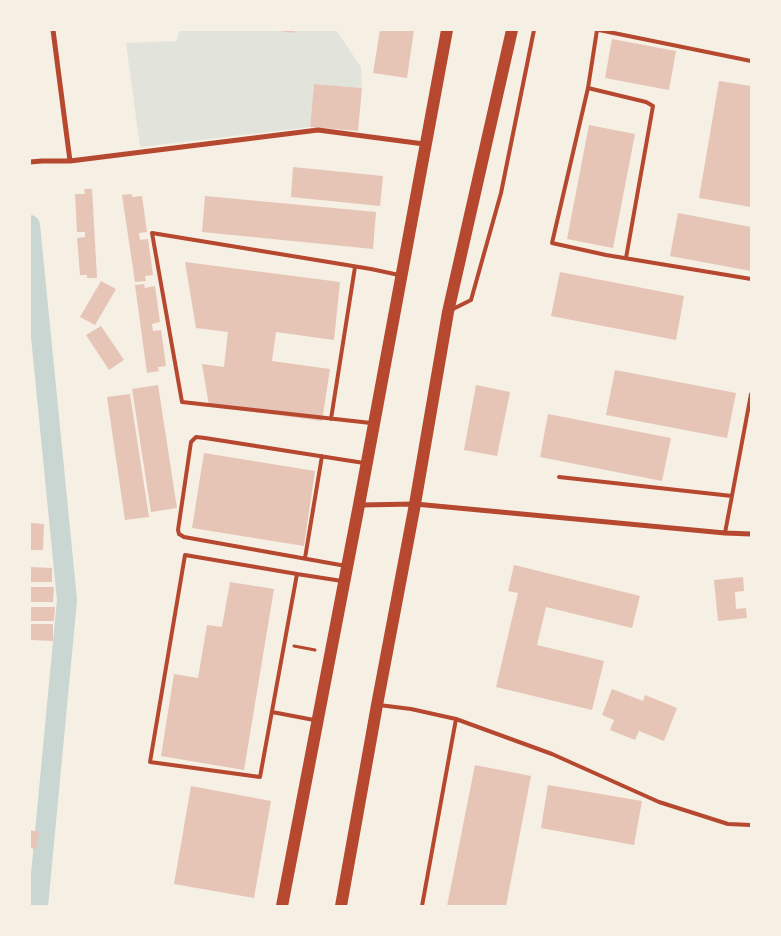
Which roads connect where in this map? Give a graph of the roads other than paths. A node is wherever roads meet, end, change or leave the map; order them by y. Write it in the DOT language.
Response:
graph roads {
  1 [pos="53,30"];
  2 [pos="447,30"];
  3 [pos="512,30"];
  4 [pos="534,30"];
  5 [pos="598,30"];
  6 [pos="751,62"];
  7 [pos="588,88"];
  8 [pos="426,144"];
  9 [pos="70,161"];
  10 [pos="30,162"];
  11 [pos="626,258"];
  12 [pos="355,267"];
  13 [pos="402,276"];
  14 [pos="751,280"];
  15 [pos="448,312"];
  16 [pos="751,394"];
  17 [pos="331,419"];
  18 [pos="746,420"];
  19 [pos="374,423"];
  20 [pos="751,423"];
  21 [pos="322,456"];
  22 [pos="366,463"];
  23 [pos="559,477"];
  24 [pos="732,496"];
  25 [pos="415,504"];
  26 [pos="359,505"];
  27 [pos="725,533"];
  28 [pos="751,534"];
  29 [pos="304,558"];
  30 [pos="347,566"];
  31 [pos="297,574"];
  32 [pos="344,581"];
  33 [pos="377,705"];
  34 [pos="272,712"];
  35 [pos="456,718"];
  36 [pos="318,720"];
  37 [pos="751,825"];
  38 [pos="282,906"];
  39 [pos="341,906"];
  40 [pos="422,906"];
  1 -- 9 [label="street"];
  2 -- 8 [label="main road"];
  3 -- 15 [label="main road"];
  4 -- 15 [label="lane"];
  5 -- 6 [label="lane"];
  5 -- 7 [label="lane"];
  7 -- 11 [label="lane"];
  7 -- 11 [label="lane"];
  8 -- 9 [label="street"];
  8 -- 13 [label="main road"];
  9 -- 10 [label="street"];
  11 -- 14 [label="lane"];
  12 -- 13 [label="lane"];
  12 -- 17 [label="lane"];
  12 -- 17 [label="lane"];
  13 -- 19 [label="main road"];
  15 -- 25 [label="main road"];
  16 -- 18 [label="lane"];
  17 -- 19 [label="lane"];
  18 -- 20 [label="lane"];
  18 -- 24 [label="lane"];
  19 -- 22 [label="main road"];
  21 -- 22 [label="lane"];
  21 -- 29 [label="lane"];
  21 -- 29 [label="lane"];
  22 -- 26 [label="main road"];
  23 -- 24 [label="lane"];
  24 -- 27 [label="lane"];
  25 -- 26 [label="street"];
  25 -- 27 [label="street"];
  25 -- 33 [label="main road"];
  26 -- 30 [label="main road"];
  27 -- 28 [label="street"];
  29 -- 30 [label="lane"];
  30 -- 32 [label="main road"];
  31 -- 32 [label="lane"];
  31 -- 34 [label="lane"];
  31 -- 34 [label="lane"];
  32 -- 36 [label="main road"];
  33 -- 35 [label="lane"];
  33 -- 39 [label="main road"];
  34 -- 36 [label="lane"];
  35 -- 37 [label="lane"];
  35 -- 40 [label="lane"];
  36 -- 38 [label="main road"];
}
